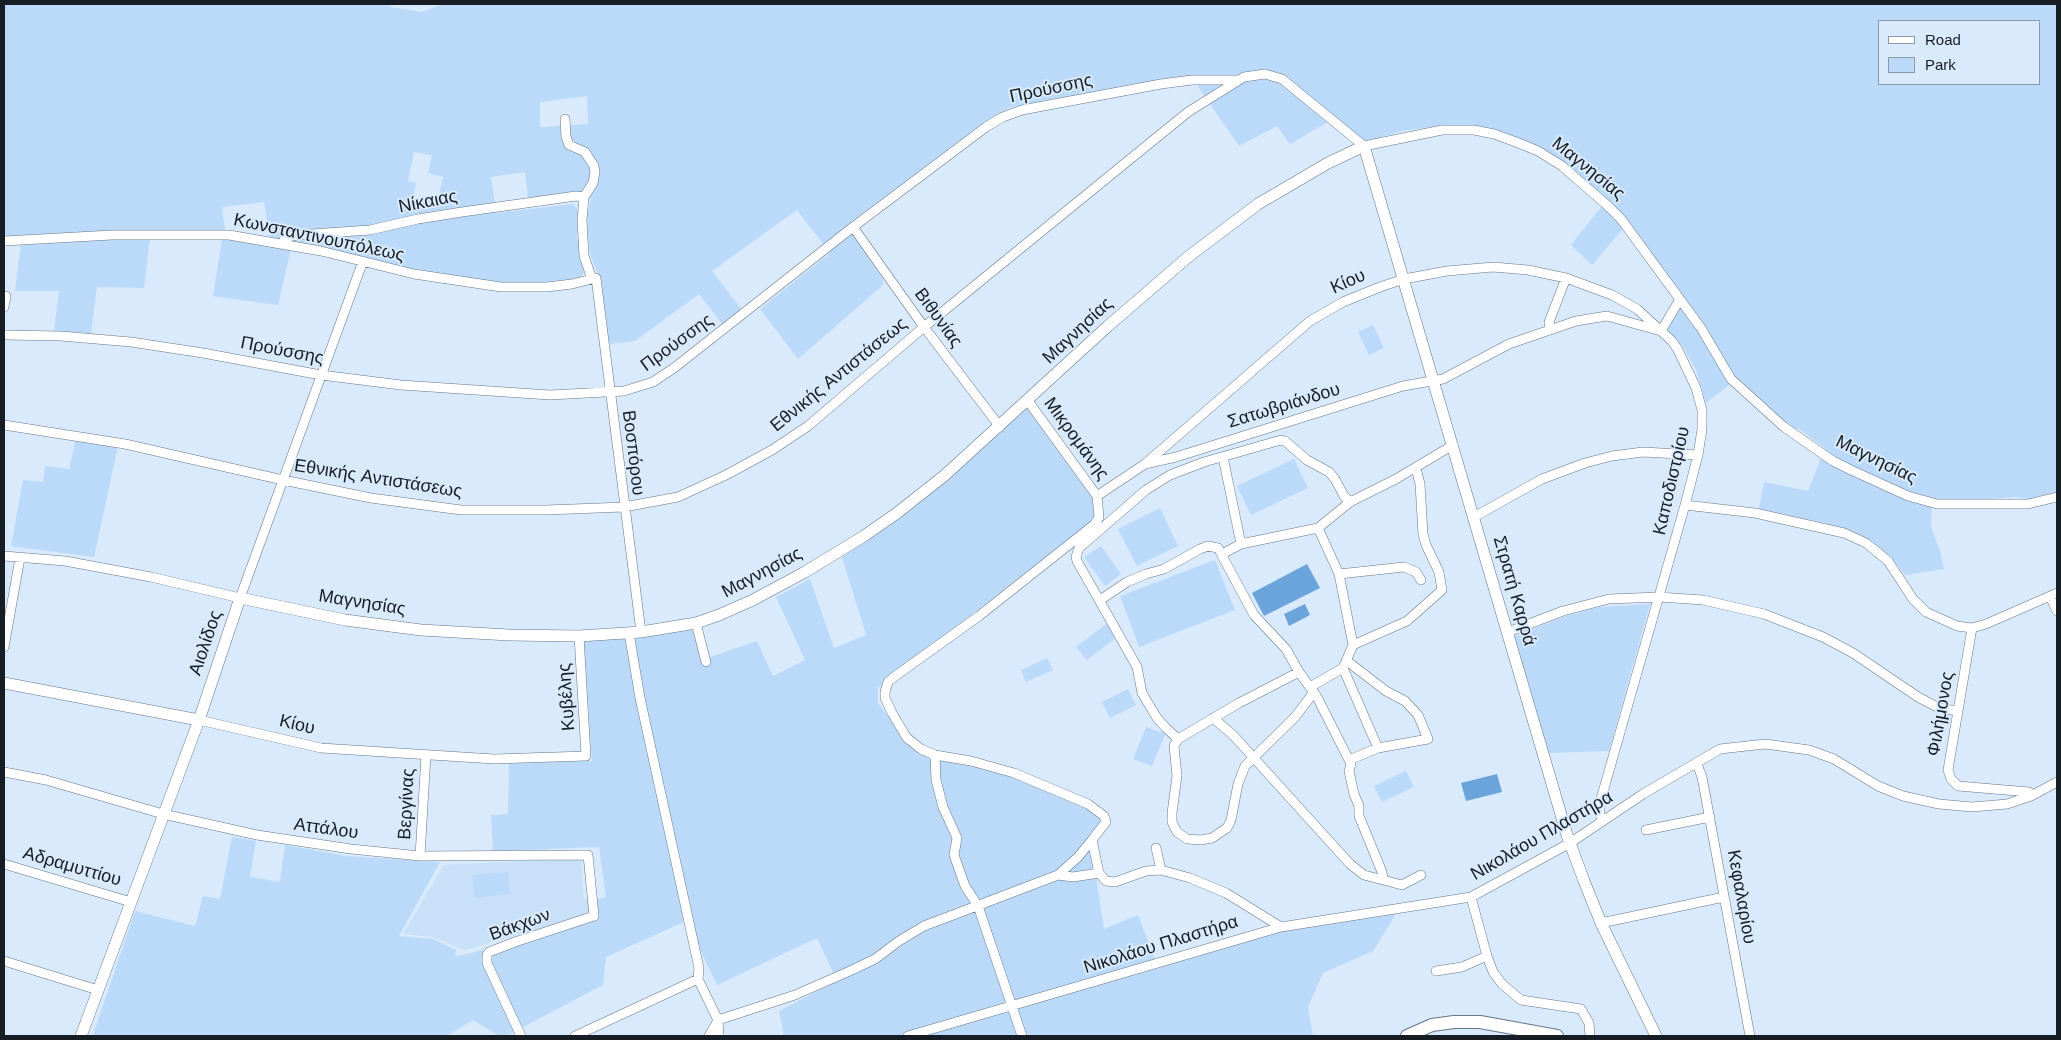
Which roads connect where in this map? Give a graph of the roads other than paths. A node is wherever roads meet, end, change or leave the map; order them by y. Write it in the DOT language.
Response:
graph roads {
  1 [pos="1239,80"];
  2 [pos="565,119"];
  3 [pos="1364,146"];
  4 [pos="584,198"];
  5 [pos="853,227"];
  6 [pos="4,241"];
  7 [pos="283,243"];
  8 [pos="363,261"];
  9 [pos="594,278"];
  10 [pos="1566,278"];
  11 [pos="1404,279"];
  12 [pos="6,296"];
  13 [pos="1680,299"];
  14 [pos="4,308"];
  15 [pos="924,327"];
  16 [pos="1550,329"];
  17 [pos="1661,331"];
  18 [pos="4,335"];
  19 [pos="321,376"];
  20 [pos="1434,380"];
  21 [pos="609,393"];
  22 [pos="1028,401"];
  23 [pos="4,425"];
  24 [pos="1000,426"];
  25 [pos="1452,445"];
  26 [pos="1698,455"];
  27 [pos="1223,457"];
  28 [pos="1145,464"];
  29 [pos="1416,468"];
  30 [pos="283,480"];
  31 [pos="1097,496"];
  32 [pos="2057,497"];
  33 [pos="1350,502"];
  34 [pos="1685,505"];
  35 [pos="624,507"];
  36 [pos="1474,516"];
  37 [pos="1318,528"];
  38 [pos="1241,544"];
  39 [pos="1222,554"];
  40 [pos="4,556"];
  41 [pos="20,558"];
  42 [pos="1339,574"];
  43 [pos="1421,580"];
  44 [pos="2054,595"];
  45 [pos="1659,597"];
  46 [pos="240,598"];
  47 [pos="1100,600"];
  48 [pos="2057,611"];
  49 [pos="696,623"];
  50 [pos="1972,628"];
  51 [pos="641,632"];
  52 [pos="1508,632"];
  53 [pos="629,633"];
  54 [pos="579,636"];
  55 [pos="1353,645"];
  56 [pos="4,647"];
  57 [pos="706,662"];
  58 [pos="1345,664"];
  59 [pos="1299,672"];
  60 [pos="4,683"];
  61 [pos="1312,690"];
  62 [pos="1958,711"];
  63 [pos="1213,718"];
  64 [pos="199,720"];
  65 [pos="1178,739"];
  66 [pos="1378,748"];
  67 [pos="426,755"];
  68 [pos="935,755"];
  69 [pos="586,756"];
  70 [pos="1252,758"];
  71 [pos="1349,760"];
  72 [pos="1697,764"];
  73 [pos="4,772"];
  74 [pos="2057,782"];
  75 [pos="2031,796"];
  76 [pos="163,814"];
  77 [pos="1710,817"];
  78 [pos="1603,820"];
  79 [pos="1646,830"];
  80 [pos="1092,840"];
  81 [pos="1570,842"];
  82 [pos="1156,848"];
  83 [pos="420,856"];
  84 [pos="4,864"];
  85 [pos="1161,870"];
  86 [pos="1099,873"];
  87 [pos="1058,875"];
  88 [pos="1421,875"];
  89 [pos="1383,879"];
  90 [pos="1471,897"];
  91 [pos="1724,897"];
  92 [pos="131,902"];
  93 [pos="978,906"];
  94 [pos="591,918"];
  95 [pos="1601,923"];
  96 [pos="1281,927"];
  97 [pos="1486,956"];
  98 [pos="4,961"];
  99 [pos="1436,971"];
  100 [pos="698,979"];
  101 [pos="98,990"];
  102 [pos="1012,1007"];
  103 [pos="718,1020"];
  104 [pos="596,1031"];
  105 [pos="81,1036"];
  106 [pos="521,1036"];
  107 [pos="575,1036"];
  108 [pos="709,1036"];
  109 [pos="719,1036"];
  110 [pos="908,1036"];
  111 [pos="1022,1036"];
  112 [pos="1407,1036"];
  113 [pos="1557,1036"];
  114 [pos="1590,1036"];
  115 [pos="1656,1036"];
  116 [pos="1750,1036"];
  1 -- 3 [label="street, Εθνικής Αντιστάσεως"];
  1 -- 5 [label="street, Προύσσης"];
  1 -- 15 [label="street, Εθνικής Αντιστάσεως"];
  2 -- 4 [label="street"];
  3 -- 11 [label="street, Στρατή Καρρά"];
  3 -- 13 [label="street, Μαγνησίας"];
  3 -- 22 [label="street, Μαγνησίας"];
  4 -- 7 [label="street, Νίκαιας"];
  4 -- 9 [label="street, Βοσπόρου"];
  5 -- 15 [label="street, Βιθυνίας"];
  5 -- 21 [label="street, Προύσσης"];
  6 -- 7 [label="street, Κωνσταντινουπόλεως"];
  7 -- 8 [label="street, Κωνσταντινουπόλεως"];
  8 -- 9 [label="street, Κωνσταντινουπόλεως"];
  8 -- 19 [label="street, Αιολίδος"];
  9 -- 21 [label="street, Βοσπόρου"];
  10 -- 11 [label="street, Κίου"];
  10 -- 16 [label="street"];
  10 -- 17 [label="street, Κίου"];
  11 -- 20 [label="street, Στρατή Καρρά"];
  11 -- 28 [label="street, Κίου"];
  12 -- 14 [label="street"];
  13 -- 17 [label="street"];
  13 -- 32 [label="street, Μαγνησίας"];
  15 -- 24 [label="street, Βιθυνίας"];
  15 -- 35 [label="street, Εθνικής Αντιστάσεως"];
  16 -- 17 [label="street"];
  16 -- 20 [label="street"];
  17 -- 26 [label="street, Καποδιστρίου"];
  18 -- 19 [label="street, Προύσσης"];
  19 -- 21 [label="street, Προύσσης"];
  19 -- 30 [label="street, Αιολίδος"];
  20 -- 25 [label="street, Στρατή Καρρά"];
  20 -- 28 [label="street, Σατωβριάνδου"];
  21 -- 35 [label="street, Βοσπόρου"];
  22 -- 24 [label="street, Μαγνησίας"];
  22 -- 31 [label="street, Μικρομάνης"];
  23 -- 30 [label="street, Εθνικής Αντιστάσεως"];
  24 -- 49 [label="street, Μαγνησίας"];
  25 -- 29 [label="street"];
  25 -- 36 [label="street, Στρατή Καρρά"];
  26 -- 34 [label="street, Καποδιστρίου"];
  26 -- 36 [label="street"];
  27 -- 33 [label="street"];
  27 -- 38 [label="street"];
  27 -- 47 [label="street"];
  28 -- 31 [label="street, Κίου"];
  29 -- 33 [label="street"];
  29 -- 55 [label="street"];
  30 -- 35 [label="street, Εθνικής Αντιστάσεως"];
  30 -- 46 [label="street, Αιολίδος"];
  31 -- 68 [label="street"];
  33 -- 37 [label="street"];
  34 -- 45 [label="street, Καποδιστρίου"];
  34 -- 50 [label="street"];
  35 -- 51 [label="street, Βοσπόρου"];
  36 -- 52 [label="street, Στρατή Καρρά"];
  37 -- 38 [label="street"];
  37 -- 42 [label="street"];
  38 -- 39 [label="street"];
  39 -- 47 [label="street"];
  39 -- 59 [label="street"];
  40 -- 41 [label="street, Μαγνησίας"];
  41 -- 46 [label="street, Μαγνησίας"];
  41 -- 56 [label="street"];
  42 -- 43 [label="street"];
  42 -- 55 [label="street"];
  44 -- 48 [label="street"];
  44 -- 50 [label="street"];
  45 -- 52 [label="street"];
  45 -- 62 [label="street"];
  45 -- 78 [label="street, Καποδιστρίου"];
  46 -- 54 [label="street, Μαγνησίας"];
  46 -- 64 [label="street, Αιολίδος"];
  47 -- 65 [label="street"];
  49 -- 51 [label="street, Μαγνησίας"];
  49 -- 57 [label="street"];
  50 -- 62 [label="street, Φιλήμονος"];
  51 -- 53 [label="street, Μαγνησίας"];
  52 -- 81 [label="street, Στρατή Καρρά"];
  53 -- 54 [label="street, Μαγνησίας"];
  53 -- 100 [label="street"];
  54 -- 69 [label="street, Κυβέλης"];
  55 -- 58 [label="street"];
  58 -- 61 [label="street"];
  58 -- 66 [label="street"];
  58 -- 66 [label="street"];
  59 -- 61 [label="street"];
  59 -- 63 [label="street"];
  60 -- 64 [label="street, Κίου"];
  61 -- 70 [label="street"];
  61 -- 71 [label="street"];
  62 -- 75 [label="street, Φιλήμονος"];
  63 -- 65 [label="street"];
  63 -- 70 [label="street"];
  64 -- 67 [label="street, Κίου"];
  64 -- 76 [label="street, Αιολίδος"];
  65 -- 70 [label="street"];
  66 -- 71 [label="street"];
  67 -- 69 [label="street, Κίου"];
  67 -- 83 [label="street, Βεργίνας"];
  68 -- 80 [label="street"];
  68 -- 93 [label="street"];
  70 -- 89 [label="street"];
  71 -- 89 [label="street"];
  72 -- 75 [label="street, Νικολάου Πλαστήρα"];
  72 -- 77 [label="street, Κεφαλαρίου"];
  72 -- 78 [label="street, Νικολάου Πλαστήρα"];
  73 -- 76 [label="street, Αττάλου"];
  74 -- 75 [label="street, Νικολάου Πλαστήρα"];
  76 -- 83 [label="street, Αττάλου"];
  76 -- 92 [label="street, Αιολίδος"];
  77 -- 79 [label="street"];
  77 -- 91 [label="street, Κεφαλαρίου"];
  78 -- 81 [label="street, Νικολάου Πλαστήρα"];
  80 -- 86 [label="street"];
  80 -- 87 [label="street"];
  81 -- 90 [label="street, Νικολάου Πλαστήρα"];
  81 -- 95 [label="street, Στρατή Καρρά"];
  82 -- 85 [label="street"];
  83 -- 94 [label="street, Αττάλου"];
  84 -- 92 [label="street, Αδραμυττίου"];
  85 -- 86 [label="street"];
  85 -- 96 [label="street"];
  86 -- 87 [label="street"];
  87 -- 93 [label="street"];
  88 -- 89 [label="street"];
  90 -- 96 [label="street, Νικολάου Πλαστήρα"];
  90 -- 97 [label="street"];
  91 -- 95 [label="street"];
  91 -- 116 [label="street, Κεφαλαρίου"];
  92 -- 101 [label="street, Αιολίδος"];
  93 -- 102 [label="street"];
  93 -- 103 [label="street"];
  94 -- 106 [label="street, Βάκχων"];
  95 -- 115 [label="street, Στρατή Καρρά"];
  96 -- 102 [label="street, Νικολάου Πλαστήρα"];
  97 -- 99 [label="street"];
  97 -- 114 [label="street"];
  98 -- 101 [label="street"];
  100 -- 103 [label="street"];
  100 -- 104 [label="street"];
  101 -- 105 [label="street, Αιολίδος"];
  102 -- 110 [label="street, Νικολάου Πλαστήρα"];
  102 -- 111 [label="street"];
  103 -- 108 [label="street"];
  103 -- 109 [label="street"];
  104 -- 107 [label="street"];
  112 -- 113 [label="main road"];
}
